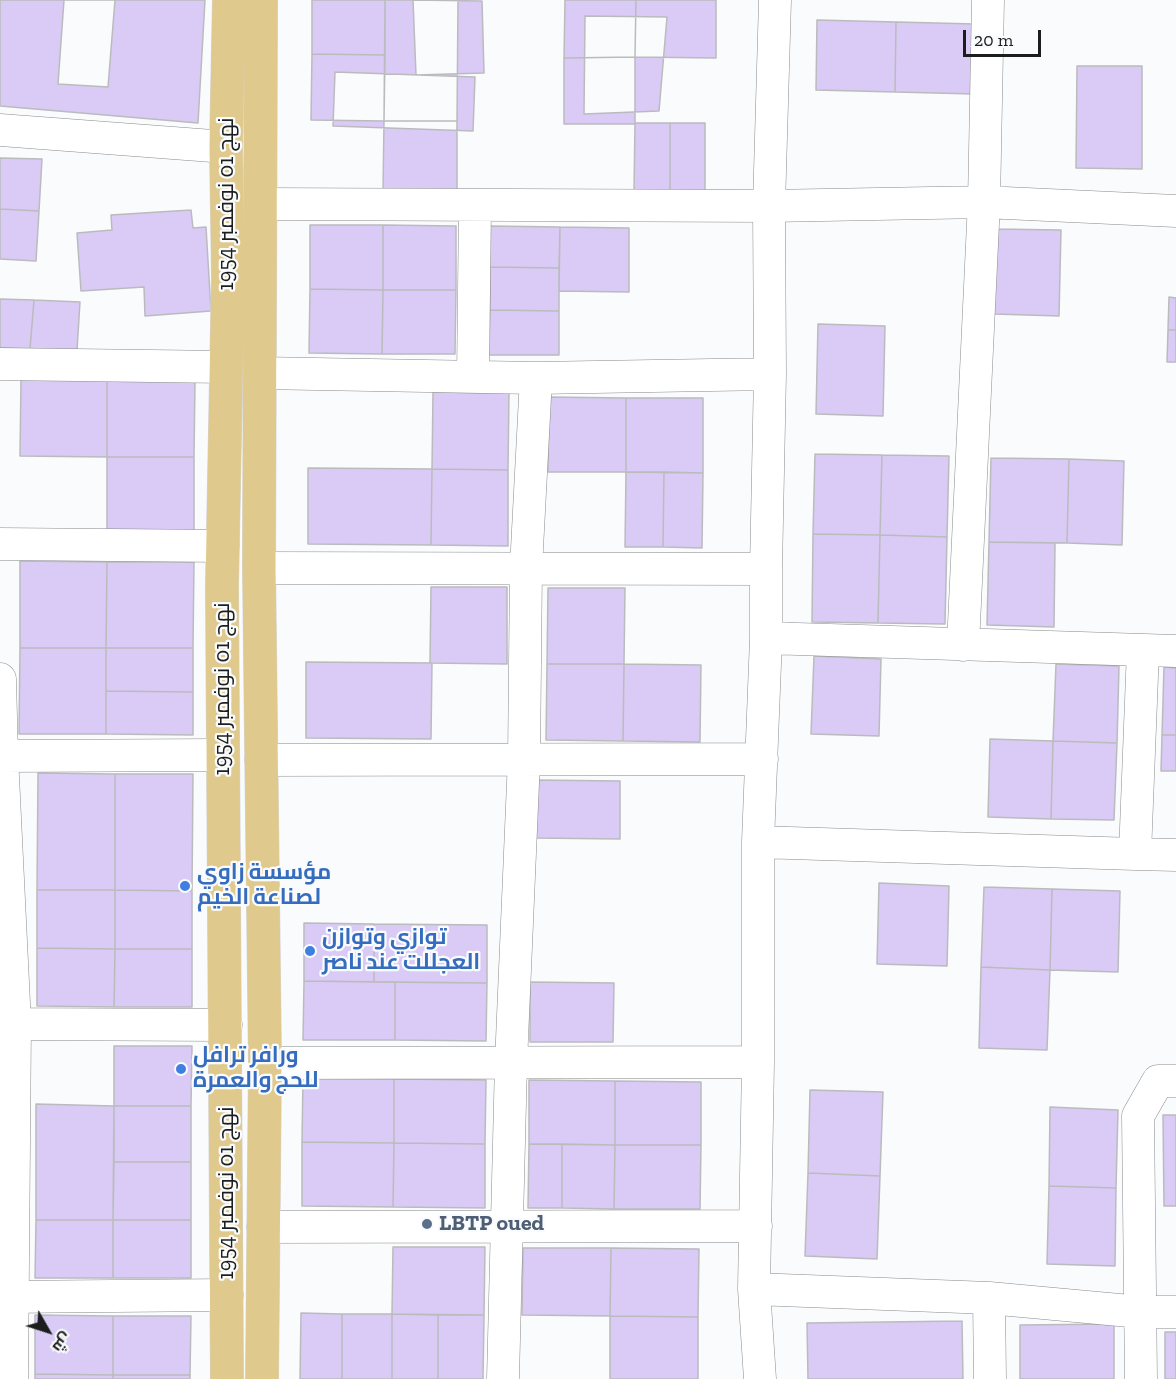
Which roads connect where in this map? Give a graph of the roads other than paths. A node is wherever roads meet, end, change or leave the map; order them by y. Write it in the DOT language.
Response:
graph roads {
  1 [pos="229,0"];
  2 [pos="261,0"];
  3 [pos="775,0"];
  4 [pos="988,0"];
  5 [pos="0,130"];
  6 [pos="226,147"];
  7 [pos="984,202"];
  8 [pos="262,204"];
  9 [pos="476,206"];
  10 [pos="770,206"];
  11 [pos="1176,211"];
  12 [pos="0,364"];
  13 [pos="226,367"];
  14 [pos="260,373"];
  15 [pos="770,374"];
  16 [pos="473,376"];
  17 [pos="536,378"];
  18 [pos="0,544"];
  19 [pos="223,546"];
  20 [pos="259,568"];
  21 [pos="526,568"];
  22 [pos="766,569"];
  23 [pos="766,638"];
  24 [pos="963,645"];
  25 [pos="1143,650"];
  26 [pos="1176,651"];
  27 [pos="0,679"];
  28 [pos="223,755"];
  29 [pos="1,756"];
  30 [pos="524,759"];
  31 [pos="762,759"];
  32 [pos="261,760"];
  33 [pos="758,842"];
  34 [pos="1135,854"];
  35 [pos="1176,855"];
  36 [pos="8,1024"];
  37 [pos="226,1025"];
  38 [pos="758,1062"];
  39 [pos="265,1063"];
  40 [pos="511,1063"];
  41 [pos="1176,1081"];
  42 [pos="506,1225"];
  43 [pos="756,1226"];
  44 [pos="263,1227"];
  45 [pos="754,1289"];
  46 [pos="227,1295"];
  47 [pos="6,1297"];
  48 [pos="989,1298"];
  49 [pos="1141,1312"];
  50 [pos="1176,1312"];
  51 [pos="12,1379"];
  52 [pos="227,1379"];
  53 [pos="261,1379"];
  54 [pos="503,1379"];
  55 [pos="760,1379"];
  56 [pos="990,1379"];
  57 [pos="1141,1379"];
  1 -- 6 [label="main road, نهج 01 نوفمبر 1954"];
  2 -- 8 [label="main road, نهج 01 نوفمبر 1954"];
  3 -- 10 [label="street"];
  4 -- 7 [label="street"];
  5 -- 6 [label="street"];
  6 -- 13 [label="main road, نهج 01 نوفمبر 1954"];
  7 -- 10 [label="street"];
  7 -- 11 [label="street"];
  7 -- 24 [label="street"];
  8 -- 9 [label="street"];
  8 -- 14 [label="main road, نهج 01 نوفمبر 1954"];
  9 -- 10 [label="street"];
  9 -- 16 [label="street"];
  10 -- 15 [label="street"];
  12 -- 13 [label="street"];
  13 -- 19 [label="main road, نهج 01 نوفمبر 1954"];
  14 -- 16 [label="street"];
  14 -- 20 [label="main road, نهج 01 نوفمبر 1954"];
  15 -- 17 [label="street"];
  15 -- 22 [label="street"];
  16 -- 17 [label="street"];
  17 -- 21 [label="street"];
  18 -- 19 [label="street"];
  19 -- 28 [label="main road, نهج 01 نوفمبر 1954"];
  20 -- 21 [label="street"];
  20 -- 32 [label="main road, نهج 01 نوفمبر 1954"];
  21 -- 22 [label="street"];
  21 -- 30 [label="street"];
  22 -- 23 [label="street"];
  23 -- 24 [label="street"];
  23 -- 31 [label="street"];
  24 -- 25 [label="street"];
  25 -- 26 [label="street"];
  25 -- 34 [label="street"];
  27 -- 29 [label="street"];
  28 -- 29 [label="street"];
  28 -- 37 [label="main road, نهج 01 نوفمبر 1954"];
  29 -- 36 [label="street"];
  30 -- 31 [label="street"];
  30 -- 32 [label="street"];
  30 -- 40 [label="street"];
  31 -- 33 [label="street"];
  32 -- 39 [label="main road, نهج 01 نوفمبر 1954"];
  33 -- 34 [label="street"];
  33 -- 38 [label="street"];
  34 -- 35 [label="street"];
  36 -- 37 [label="street"];
  36 -- 47 [label="street"];
  37 -- 46 [label="main road, نهج 01 نوفمبر 1954"];
  38 -- 40 [label="street"];
  38 -- 43 [label="street"];
  39 -- 40 [label="street"];
  39 -- 44 [label="main road, نهج 01 نوفمبر 1954"];
  40 -- 42 [label="street"];
  41 -- 49 [label="street"];
  42 -- 43 [label="street"];
  42 -- 44 [label="street"];
  42 -- 54 [label="street"];
  43 -- 45 [label="street"];
  44 -- 53 [label="main road, نهج 01 نوفمبر 1954"];
  45 -- 48 [label="street"];
  45 -- 55 [label="street"];
  46 -- 47 [label="street"];
  46 -- 52 [label="main road, نهج 01 نوفمبر 1954"];
  47 -- 51 [label="street"];
  48 -- 49 [label="street"];
  48 -- 56 [label="street"];
  49 -- 50 [label="street"];
  49 -- 57 [label="street"];
}
